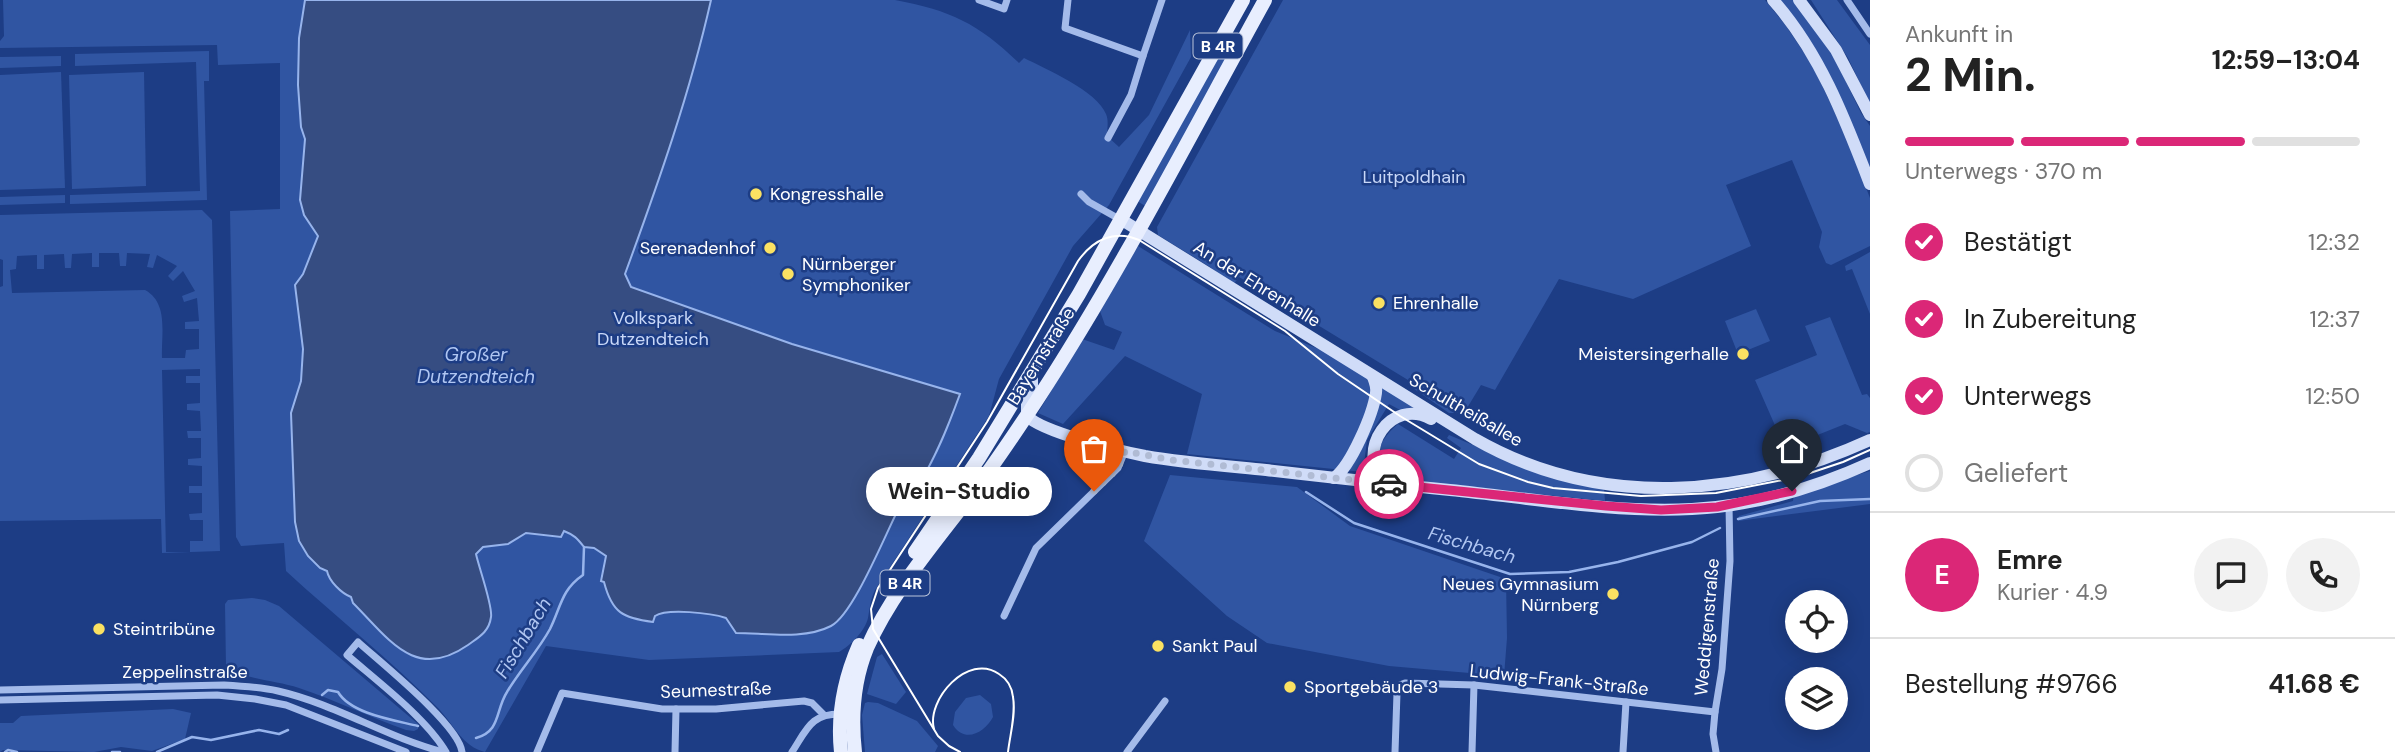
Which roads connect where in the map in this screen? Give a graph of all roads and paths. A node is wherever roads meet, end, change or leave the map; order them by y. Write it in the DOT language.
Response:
graph roads {
  1 [pos="979,0"];
  2 [pos="1007,0"];
  3 [pos="1068,0"];
  4 [pos="1162,0"];
  5 [pos="1244,0"];
  6 [pos="1265,0"];
  7 [pos="1773,0"];
  8 [pos="1799,0"];
  9 [pos="1847,0"];
  10 [pos="1870,34"];
  11 [pos="1143,56"];
  12 [pos="1847,70"];
  13 [pos="1821,71"];
  14 [pos="1870,115"];
  15 [pos="1108,138"];
  16 [pos="1157,158"];
  17 [pos="1172,169"];
  18 [pos="1870,184"];
  19 [pos="1080,194"];
  20 [pos="1122,220"];
  21 [pos="1138,231"];
  22 [pos="1113,275"];
  23 [pos="1032,373"];
  24 [pos="1373,377"];
  25 [pos="1027,416"];
  26 [pos="1454,426"];
  27 [pos="1870,440"];
  28 [pos="1125,451"];
  29 [pos="1870,463"];
  30 [pos="1334,478"];
  31 [pos="1384,483"];
  32 [pos="1729,505"];
  33 [pos="1004,616"];
  34 [pos="1474,685"];
  35 [pos="0,690"];
  36 [pos="0,700"];
  37 [pos="1165,701"];
  38 [pos="1626,702"];
  39 [pos="676,709"];
  40 [pos="1715,712"];
  41 [pos="824,715"];
  42 [pos="846,715"];
  43 [pos="428,728"];
  44 [pos="417,744"];
  45 [pos="406,752"];
  46 [pos="444,752"];
  47 [pos="462,752"];
  48 [pos="537,752"];
  49 [pos="675,752"];
  50 [pos="792,752"];
  51 [pos="841,752"];
  52 [pos="855,752"];
  53 [pos="1127,752"];
  54 [pos="1395,752"];
  55 [pos="1472,752"];
  56 [pos="1623,752"];
  57 [pos="1716,752"];
  1 -- 2 [label="street"];
  3 -- 11 [label="street"];
  4 -- 11 [label="street"];
  5 -- 16 [label="main road, Bayernstraße / B 4R"];
  6 -- 17 [label="main road, Bayernstraße / B 4R"];
  7 -- 13 [label="main road"];
  8 -- 12 [label="main road"];
  9 -- 10 [label="street"];
  11 -- 15 [label="street"];
  12 -- 13 [label="main road"];
  12 -- 14 [label="main road"];
  13 -- 18 [label="main road"];
  16 -- 17 [label="main road"];
  16 -- 20 [label="main road, Bayernstraße / B 4R"];
  17 -- 21 [label="main road, Bayernstraße / B 4R"];
  19 -- 20 [label="street"];
  20 -- 21 [label="main road, An der Ehrenhalle"];
  20 -- 22 [label="main road, B 4R"];
  20 -- 23 [label="main road, Bayernstraße / B 4R"];
  21 -- 22 [label="main road, Bayernstraße / B 4R"];
  21 -- 24 [label="main road, An der Ehrenhalle"];
  22 -- 25 [label="main road, Bayernstraße / B 4R"];
  23 -- 25 [label="main road"];
  23 -- 42 [label="main road, Bayernstraße / B 4R"];
  24 -- 26 [label="main road, Schultheißallee"];
  24 -- 30 [label="main road"];
  25 -- 28 [label="main road"];
  25 -- 42 [label="main road, Bayernstraße / B 4R"];
  26 -- 27 [label="main road, Schultheißallee"];
  26 -- 31 [label="main road"];
  28 -- 30 [label="main road"];
  28 -- 33 [label="street"];
  29 -- 32 [label="main road"];
  30 -- 31 [label="main road"];
  31 -- 32 [label="main road"];
  32 -- 40 [label="street, Weddigenstraße"];
  34 -- 38 [label="street, Ludwig-Frank-Straße"];
  34 -- 54 [label="street, Ludwig-Frank-Straße"];
  34 -- 55 [label="street"];
  35 -- 44 [label="street, Zeppelinstraße"];
  36 -- 45 [label="street, Zeppelinstraße"];
  37 -- 53 [label="street"];
  38 -- 40 [label="street, Ludwig-Frank-Straße"];
  38 -- 56 [label="street"];
  39 -- 41 [label="street, Seumestraße"];
  39 -- 48 [label="street, Seumestraße"];
  39 -- 49 [label="street"];
  40 -- 57 [label="street, Weddigenstraße"];
  41 -- 42 [label="street"];
  41 -- 50 [label="street"];
  42 -- 51 [label="main road, B 4R"];
  42 -- 52 [label="main road, B 4R"];
  43 -- 44 [label="street"];
  43 -- 46 [label="street"];
  43 -- 47 [label="street"];
  44 -- 46 [label="street, Zeppelinstraße"];
}
